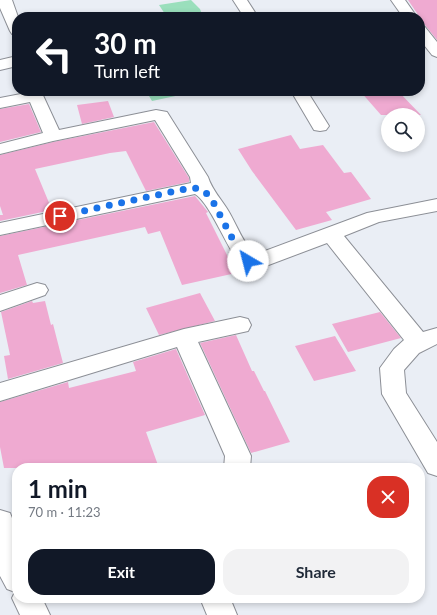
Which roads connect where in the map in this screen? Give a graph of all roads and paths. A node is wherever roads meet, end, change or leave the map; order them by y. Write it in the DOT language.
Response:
graph roads {
  1 [pos="5,0"];
  2 [pos="240,0"];
  3 [pos="398,0"];
  4 [pos="248,12"];
  5 [pos="406,12"];
  6 [pos="10,24"];
  7 [pos="425,36"];
  8 [pos="437,52"];
  9 [pos="12,63"];
  10 [pos="0,65"];
  11 [pos="26,96"];
  12 [pos="35,96"];
  13 [pos="301,96"];
  14 [pos="0,103"];
  15 [pos="320,126"];
  16 [pos="53,136"];
  17 [pos="0,149"];
  18 [pos="203,190"];
  19 [pos="437,205"];
  20 [pos="0,229"];
  21 [pos="331,234"];
  22 [pos="37,290"];
  23 [pos="0,303"];
  24 [pos="240,325"];
  25 [pos="184,337"];
  26 [pos="428,339"];
  27 [pos="0,392"];
  28 [pos="237,463"];
  29 [pos="437,465"];
  30 [pos="0,522"];
  31 [pos="7,554"];
  32 [pos="12,566"];
  33 [pos="29,603"];
  34 [pos="217,603"];
  35 [pos="35,615"];
  36 [pos="222,615"];
  1 -- 6 [label="street"];
  2 -- 4 [label="street"];
  3 -- 5 [label="street"];
  7 -- 8 [label="street"];
  9 -- 10 [label="street"];
  11 -- 14 [label="street"];
  12 -- 16 [label="street"];
  13 -- 15 [label="street"];
  16 -- 17 [label="street"];
  16 -- 18 [label="street"];
  18 -- 20 [label="street"];
  18 -- 21 [label="street"];
  19 -- 21 [label="street"];
  21 -- 26 [label="street"];
  22 -- 23 [label="street"];
  24 -- 25 [label="street"];
  25 -- 27 [label="street"];
  25 -- 28 [label="street"];
  26 -- 29 [label="street"];
  30 -- 31 [label="street"];
  31 -- 32 [label="street"];
  33 -- 35 [label="street"];
  34 -- 36 [label="street"];
}
